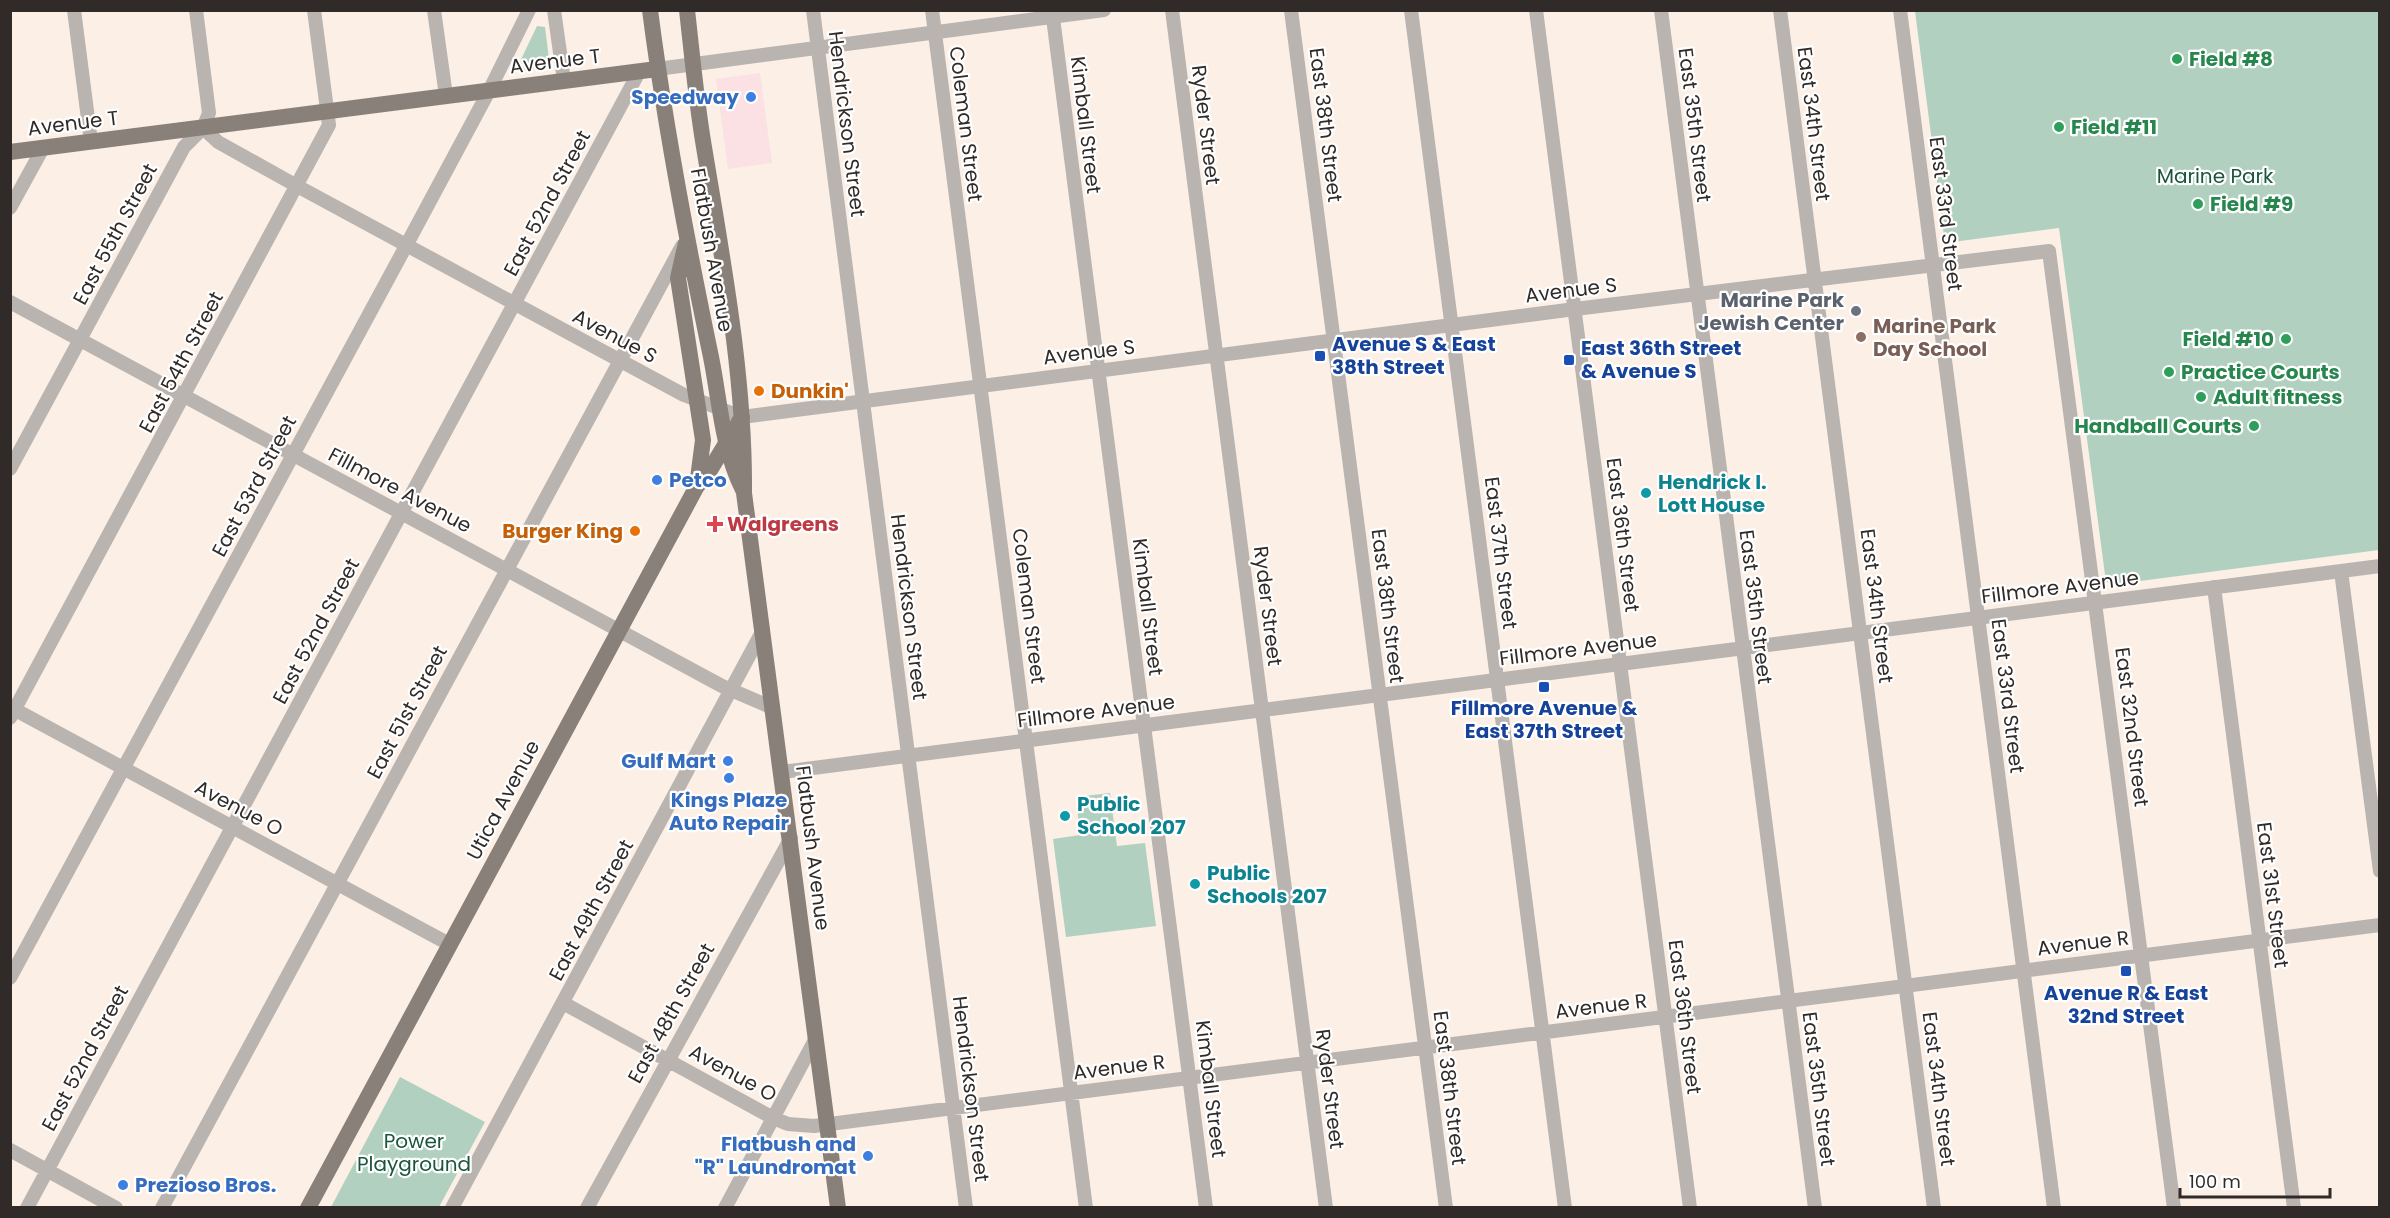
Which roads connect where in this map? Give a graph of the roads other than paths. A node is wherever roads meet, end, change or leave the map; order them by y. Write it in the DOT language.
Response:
graph roads {
  1 [pos="74,10"];
  2 [pos="196,10"];
  3 [pos="314,10"];
  4 [pos="434,10"];
  5 [pos="529,10"];
  6 [pos="554,10"];
  7 [pos="650,10"];
  8 [pos="687,10"];
  9 [pos="813,10"];
  10 [pos="932,10"];
  11 [pos="1104,10"];
  12 [pos="1172,10"];
  13 [pos="1291,10"];
  14 [pos="1411,10"];
  15 [pos="1536,10"];
  16 [pos="1661,10"];
  17 [pos="1780,10"];
  18 [pos="1900,10"];
  19 [pos="1052,14"];
  20 [pos="935,32"];
  21 [pos="818,47"];
  22 [pos="693,65"];
  23 [pos="657,69"];
  24 [pos="639,72"];
  25 [pos="564,81"];
  26 [pos="489,90"];
  27 [pos="446,96"];
  28 [pos="327,111"];
  29 [pos="203,128"];
  30 [pos="91,142"];
  31 [pos="43,148"];
  32 [pos="10,152"];
  33 [pos="297,186"];
  34 [pos="10,208"];
  35 [pos="687,236"];
  36 [pos="406,245"];
  37 [pos="2049,251"];
  38 [pos="1933,265"];
  39 [pos="1815,280"];
  40 [pos="1697,294"];
  41 [pos="10,302"];
  42 [pos="515,304"];
  43 [pos="1575,309"];
  44 [pos="1452,325"];
  45 [pos="80,339"];
  46 [pos="1334,340"];
  47 [pos="1216,356"];
  48 [pos="619,360"];
  49 [pos="1098,371"];
  50 [pos="981,386"];
  51 [pos="185,396"];
  52 [pos="698,400"];
  53 [pos="863,401"];
  54 [pos="720,409"];
  55 [pos="742,417"];
  56 [pos="726,442"];
  57 [pos="293,454"];
  58 [pos="10,469"];
  59 [pos="697,486"];
  60 [pos="744,493"];
  61 [pos="402,513"];
  62 [pos="2379,566"];
  63 [pos="506,569"];
  64 [pos="2341,571"];
  65 [pos="2214,587"];
  66 [pos="2096,602"];
  67 [pos="1978,617"];
  68 [pos="619,630"];
  69 [pos="763,630"];
  70 [pos="1860,633"];
  71 [pos="1742,647"];
  72 [pos="1620,663"];
  73 [pos="1498,679"];
  74 [pos="730,690"];
  75 [pos="1380,694"];
  76 [pos="773,708"];
  77 [pos="1262,710"];
  78 [pos="12,711"];
  79 [pos="1144,724"];
  80 [pos="1026,740"];
  81 [pos="908,755"];
  82 [pos="124,768"];
  83 [pos="782,772"];
  84 [pos="233,827"];
  85 [pos="791,837"];
  86 [pos="2379,871"];
  87 [pos="337,883"];
  88 [pos="2379,925"];
  89 [pos="2259,941"];
  90 [pos="449,944"];
  91 [pos="2142,956"];
  92 [pos="2024,971"];
  93 [pos="10,978"];
  94 [pos="1906,986"];
  95 [pos="1788,1001"];
  96 [pos="563,1003"];
  97 [pos="1666,1018"];
  98 [pos="1542,1034"];
  99 [pos="816,1038"];
  100 [pos="1425,1048"];
  101 [pos="667,1059"];
  102 [pos="1307,1063"];
  103 [pos="1190,1078"];
  104 [pos="1072,1093"];
  105 [pos="954,1108"];
  106 [pos="773,1118"];
  107 [pos="827,1124"];
  108 [pos="10,1150"];
  109 [pos="47,1170"];
  110 [pos="27,1208"];
  111 [pos="116,1208"];
  112 [pos="162,1208"];
  113 [pos="308,1208"];
  114 [pos="452,1208"];
  115 [pos="587,1208"];
  116 [pos="725,1208"];
  117 [pos="838,1208"];
  118 [pos="966,1208"];
  119 [pos="1086,1208"];
  120 [pos="1206,1208"];
  121 [pos="1326,1208"];
  122 [pos="1446,1208"];
  123 [pos="1565,1208"];
  124 [pos="1690,1208"];
  125 [pos="1815,1208"];
  126 [pos="1934,1208"];
  127 [pos="2054,1208"];
  128 [pos="2174,1208"];
  129 [pos="2294,1208"];
  1 -- 30 [label="street"];
  2 -- 29 [label="street"];
  3 -- 28 [label="street, East 54th Street"];
  4 -- 27 [label="street"];
  5 -- 26 [label="street, East 53rd Street"];
  6 -- 25 [label="street"];
  7 -- 23 [label="main road, Flatbush Avenue"];
  8 -- 22 [label="main road, Flatbush Avenue"];
  9 -- 21 [label="street, Hendrickson Street"];
  10 -- 20 [label="street, Coleman Street"];
  11 -- 19 [label="street, Avenue T"];
  12 -- 47 [label="street, Ryder Street"];
  13 -- 46 [label="street, East 38th Street"];
  14 -- 44 [label="street, East 37th Street"];
  15 -- 43 [label="street, East 36th Street"];
  16 -- 40 [label="street, East 35th Street"];
  17 -- 39 [label="street, East 34th Street"];
  18 -- 38 [label="street, East 33rd Street"];
  19 -- 20 [label="street, Avenue T"];
  19 -- 49 [label="street, Kimball Street"];
  20 -- 21 [label="street, Avenue T"];
  20 -- 50 [label="street, Coleman Street"];
  21 -- 22 [label="street, Avenue T"];
  21 -- 53 [label="street, Hendrickson Street"];
  22 -- 23 [label="street, Avenue T"];
  22 -- 55 [label="main road, Flatbush Avenue"];
  23 -- 24 [label="main road, Avenue T"];
  23 -- 35 [label="main road, Flatbush Avenue"];
  24 -- 25 [label="main road, Avenue T"];
  24 -- 42 [label="street, East 52nd Street"];
  25 -- 26 [label="main road, Avenue T"];
  26 -- 27 [label="main road, Avenue T"];
  26 -- 36 [label="street, East 53rd Street"];
  27 -- 28 [label="main road, Avenue T"];
  28 -- 29 [label="main road, Avenue T"];
  28 -- 33 [label="street, East 54th Street"];
  29 -- 30 [label="main road, Avenue T"];
  29 -- 33 [label="street, Avenue S"];
  29 -- 45 [label="street, East 55th Street"];
  30 -- 31 [label="main road, Avenue T"];
  31 -- 32 [label="main road, Avenue T"];
  31 -- 34 [label="street"];
  33 -- 36 [label="street, Avenue S"];
  33 -- 51 [label="street, East 54th Street"];
  35 -- 48 [label="street, East 51st Street"];
  35 -- 52 [label="main road"];
  35 -- 54 [label="main road, Flatbush Avenue"];
  36 -- 42 [label="street, Avenue S"];
  36 -- 57 [label="street, East 53rd Street"];
  37 -- 38 [label="street, Avenue S"];
  37 -- 66 [label="street, East 32nd Street"];
  38 -- 39 [label="street, Avenue S"];
  38 -- 67 [label="street, East 33rd Street"];
  39 -- 40 [label="street, Avenue S"];
  39 -- 70 [label="street, East 34th Street"];
  40 -- 43 [label="street, Avenue S"];
  40 -- 71 [label="street, East 35th Street"];
  41 -- 45 [label="street, Fillmore Avenue"];
  42 -- 48 [label="street, Avenue S"];
  42 -- 61 [label="street, East 52nd Street"];
  43 -- 44 [label="street, Avenue S"];
  43 -- 72 [label="street, East 36th Street"];
  44 -- 46 [label="street, Avenue S"];
  44 -- 73 [label="street, East 37th Street"];
  45 -- 51 [label="street, Fillmore Avenue"];
  45 -- 58 [label="street, East 55th Street"];
  46 -- 47 [label="street, Avenue S"];
  46 -- 75 [label="street, East 38th Street"];
  47 -- 49 [label="street, Avenue S"];
  47 -- 77 [label="street, Ryder Street"];
  48 -- 52 [label="street, Avenue S"];
  48 -- 63 [label="street, East 51st Street"];
  49 -- 50 [label="street, Avenue S"];
  49 -- 79 [label="street, Kimball Street"];
  50 -- 53 [label="street, Avenue S"];
  50 -- 80 [label="street, Coleman Street"];
  51 -- 57 [label="street, Fillmore Avenue"];
  51 -- 78 [label="street, East 54th Street"];
  52 -- 54 [label="street, Avenue S"];
  52 -- 59 [label="main road"];
  53 -- 55 [label="street, Avenue S"];
  53 -- 81 [label="street, Hendrickson Street"];
  54 -- 55 [label="street, Avenue S"];
  54 -- 56 [label="main road, Flatbush Avenue"];
  55 -- 56 [label="main road, Utica Avenue"];
  55 -- 60 [label="main road, Flatbush Avenue"];
  56 -- 59 [label="main road, Utica Avenue"];
  56 -- 60 [label="main road, Flatbush Avenue"];
  57 -- 61 [label="street, Fillmore Avenue"];
  57 -- 82 [label="street, East 53rd Street"];
  59 -- 68 [label="main road, Utica Avenue"];
  60 -- 69 [label="main road, Flatbush Avenue"];
  61 -- 63 [label="street, Fillmore Avenue"];
  61 -- 84 [label="street, East 52nd Street"];
  62 -- 64 [label="street, Fillmore Avenue"];
  63 -- 68 [label="street, Fillmore Avenue"];
  63 -- 87 [label="street, East 51st Street"];
  64 -- 65 [label="street, Fillmore Avenue"];
  64 -- 86 [label="street"];
  65 -- 66 [label="street, Fillmore Avenue"];
  65 -- 89 [label="street, East 31st Street"];
  66 -- 67 [label="street, Fillmore Avenue"];
  66 -- 91 [label="street, East 32nd Street"];
  67 -- 70 [label="street, Fillmore Avenue"];
  67 -- 92 [label="street, East 33rd Street"];
  68 -- 74 [label="street, Fillmore Avenue"];
  68 -- 90 [label="main road, Utica Avenue"];
  69 -- 74 [label="street, East 49th Street"];
  69 -- 76 [label="main road, Flatbush Avenue"];
  70 -- 71 [label="street, Fillmore Avenue"];
  70 -- 94 [label="street, East 34th Street"];
  71 -- 72 [label="street, Fillmore Avenue"];
  71 -- 95 [label="street, East 35th Street"];
  72 -- 73 [label="street, Fillmore Avenue"];
  72 -- 97 [label="street, East 36th Street"];
  73 -- 75 [label="street, Fillmore Avenue"];
  73 -- 98 [label="street, East 37th Street"];
  74 -- 76 [label="street, Fillmore Avenue"];
  74 -- 96 [label="street, East 49th Street"];
  75 -- 77 [label="street, Fillmore Avenue"];
  75 -- 100 [label="street, East 38th Street"];
  76 -- 83 [label="main road, Flatbush Avenue"];
  77 -- 79 [label="street, Fillmore Avenue"];
  77 -- 102 [label="street, Ryder Street"];
  78 -- 82 [label="street, Avenue O"];
  79 -- 80 [label="street, Fillmore Avenue"];
  79 -- 103 [label="street, Kimball Street"];
  80 -- 81 [label="street, Fillmore Avenue"];
  80 -- 104 [label="street, Coleman Street"];
  81 -- 83 [label="street, Fillmore Avenue"];
  81 -- 105 [label="street, Hendrickson Street"];
  82 -- 84 [label="street, Avenue O"];
  82 -- 93 [label="street, East 53rd Street"];
  83 -- 85 [label="main road, Flatbush Avenue"];
  84 -- 87 [label="street, Avenue O"];
  84 -- 109 [label="street, East 52nd Street"];
  85 -- 99 [label="main road, Flatbush Avenue"];
  85 -- 101 [label="street, East 48th Street"];
  87 -- 90 [label="street, Avenue O"];
  87 -- 112 [label="street, East 51st Street"];
  88 -- 89 [label="street, Avenue R"];
  89 -- 91 [label="street, Avenue R"];
  89 -- 129 [label="street, East 31st Street"];
  90 -- 113 [label="main road, Utica Avenue"];
  91 -- 92 [label="street, Avenue R"];
  91 -- 128 [label="street, East 32nd Street"];
  92 -- 94 [label="street, Avenue R"];
  92 -- 127 [label="street, East 33rd Street"];
  94 -- 95 [label="street, Avenue R"];
  94 -- 126 [label="street, East 34th Street"];
  95 -- 97 [label="street, Avenue R"];
  95 -- 125 [label="street, East 35th Street"];
  96 -- 101 [label="street, Avenue O"];
  96 -- 114 [label="street, East 49th Street"];
  97 -- 98 [label="street, Avenue R"];
  97 -- 124 [label="street, East 36th Street"];
  98 -- 100 [label="street, Avenue R"];
  98 -- 123 [label="street, East 37th Street"];
  99 -- 106 [label="street"];
  99 -- 107 [label="main road, Flatbush Avenue"];
  100 -- 102 [label="street, Avenue R"];
  100 -- 122 [label="street, East 38th Street"];
  101 -- 106 [label="street, Avenue O"];
  101 -- 115 [label="street, East 48th Street"];
  102 -- 103 [label="street, Avenue R"];
  102 -- 121 [label="street, Ryder Street"];
  103 -- 104 [label="street, Avenue R"];
  103 -- 120 [label="street, Kimball Street"];
  104 -- 105 [label="street, Avenue R"];
  104 -- 119 [label="street, Coleman Street"];
  105 -- 107 [label="street, Avenue R"];
  105 -- 118 [label="street, Hendrickson Street"];
  106 -- 107 [label="street, Avenue O"];
  106 -- 116 [label="street"];
  107 -- 117 [label="main road, Flatbush Avenue"];
  108 -- 109 [label="street"];
  109 -- 110 [label="street, East 52nd Street"];
  109 -- 111 [label="street"];
}
